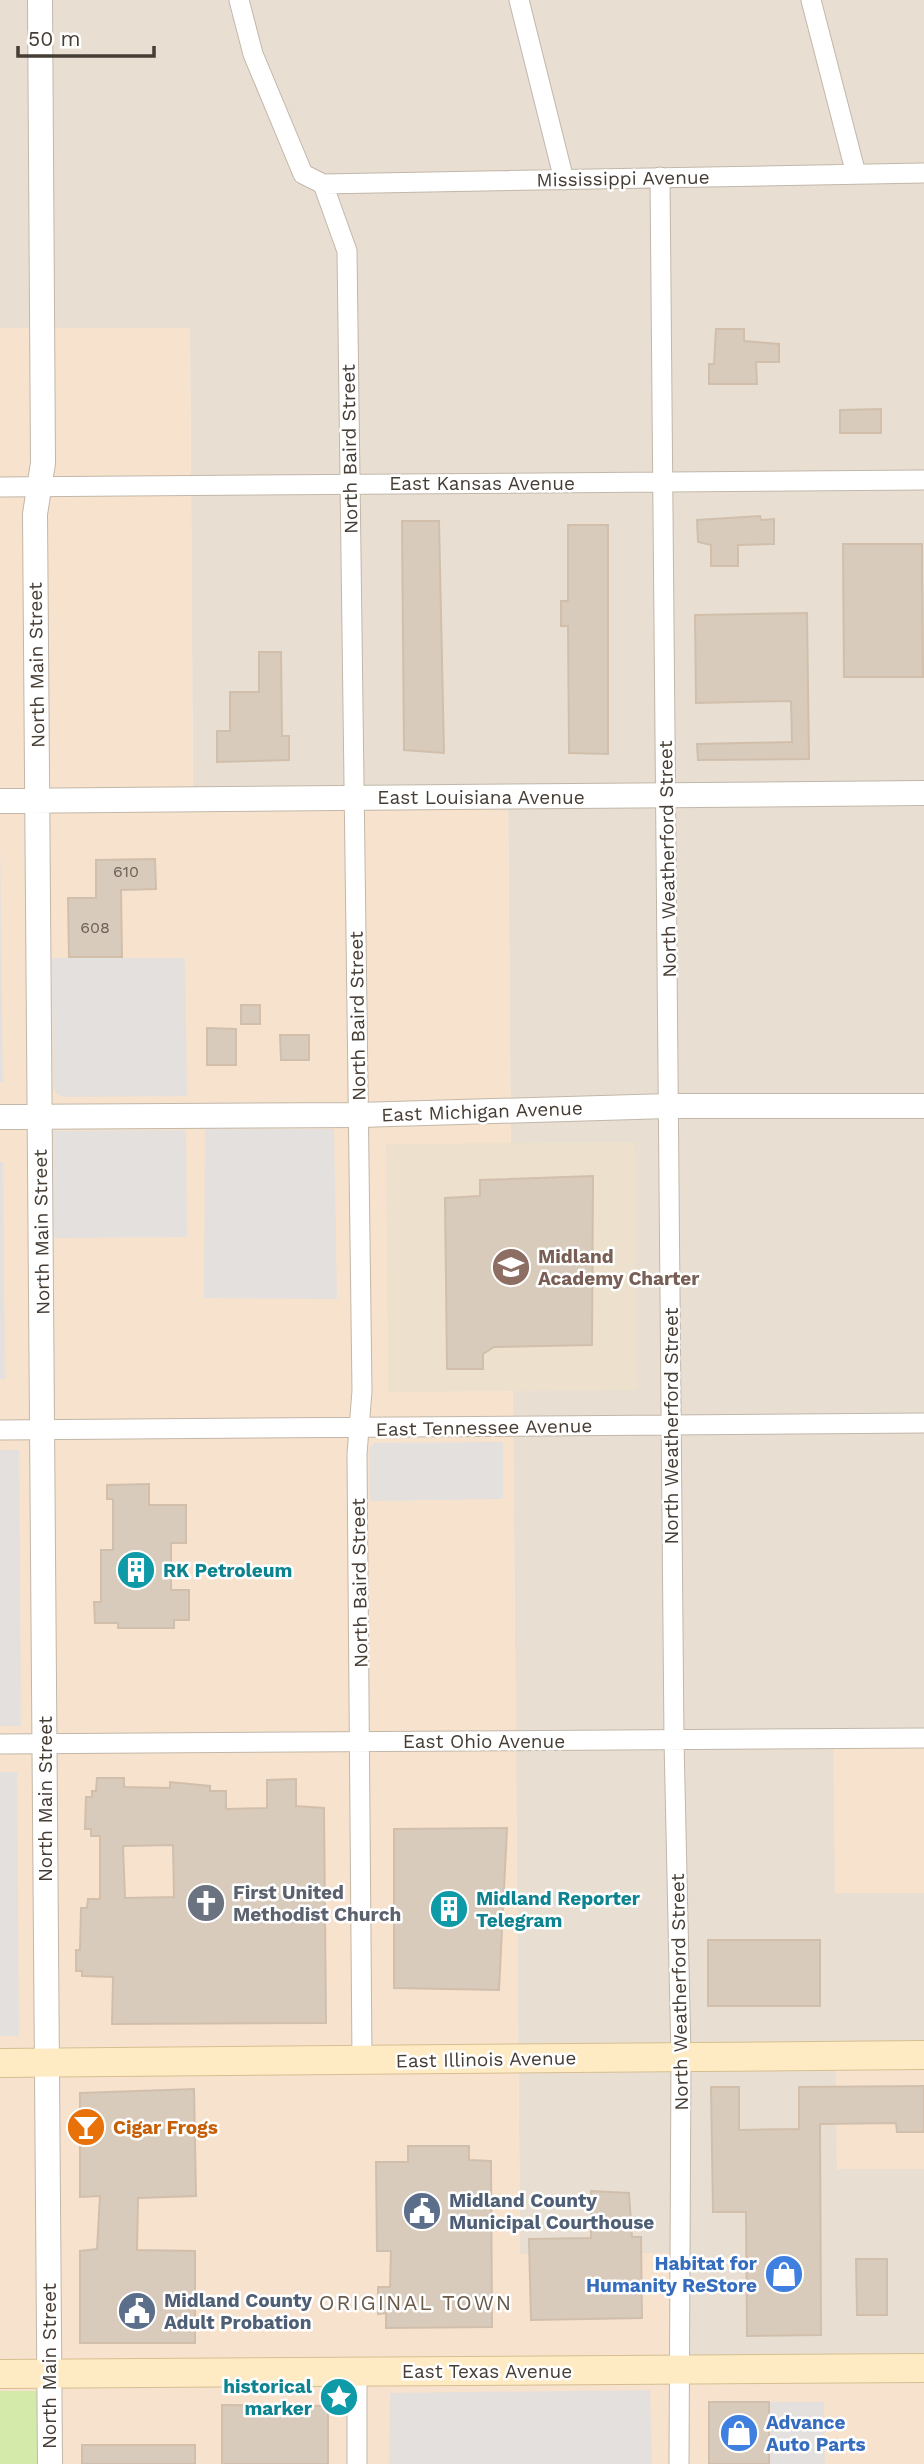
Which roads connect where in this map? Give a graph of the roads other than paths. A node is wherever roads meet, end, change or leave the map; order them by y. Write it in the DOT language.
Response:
graph roads {
  1 [pos="40,0"];
  2 [pos="239,0"];
  3 [pos="519,0"];
  4 [pos="811,0"];
  5 [pos="924,173"];
  6 [pos="856,174"];
  7 [pos="660,177"];
  8 [pos="564,180"];
  9 [pos="323,184"];
  10 [pos="924,480"];
  11 [pos="662,481"];
  12 [pos="349,484"];
  13 [pos="39,486"];
  14 [pos="0,487"];
  15 [pos="924,793"];
  16 [pos="667,796"];
  17 [pos="353,798"];
  18 [pos="38,800"];
  19 [pos="0,801"];
  20 [pos="669,1106"];
  21 [pos="924,1106"];
  22 [pos="359,1115"];
  23 [pos="40,1116"];
  24 [pos="0,1117"];
  25 [pos="924,1423"];
  26 [pos="671,1426"];
  27 [pos="44,1429"];
  28 [pos="360,1429"];
  29 [pos="0,1430"];
  30 [pos="924,1738"];
  31 [pos="674,1740"];
  32 [pos="360,1741"];
  33 [pos="0,1744"];
  34 [pos="45,1744"];
  35 [pos="924,2055"];
  36 [pos="681,2057"];
  37 [pos="362,2060"];
  38 [pos="0,2063"];
  39 [pos="47,2063"];
  40 [pos="924,2368"];
  41 [pos="678,2370"];
  42 [pos="357,2372"];
  43 [pos="0,2374"];
  44 [pos="49,2374"];
  45 [pos="50,2464"];
  46 [pos="357,2464"];
  47 [pos="679,2464"];
  1 -- 13 [label="street, North Main Street"];
  2 -- 9 [label="street, North Baird Street"];
  3 -- 8 [label="street"];
  4 -- 6 [label="street"];
  5 -- 6 [label="street, Mississippi Avenue"];
  6 -- 7 [label="street, Mississippi Avenue"];
  7 -- 8 [label="street, Mississippi Avenue"];
  7 -- 11 [label="street, North Weatherford Street"];
  8 -- 9 [label="street, Mississippi Avenue"];
  9 -- 12 [label="street, North Baird Street"];
  10 -- 11 [label="street, East Kansas Avenue"];
  11 -- 12 [label="street, East Kansas Avenue"];
  11 -- 16 [label="street, North Weatherford Street"];
  12 -- 13 [label="street, East Kansas Avenue"];
  12 -- 17 [label="street, North Baird Street"];
  13 -- 14 [label="street, East Kansas Avenue"];
  13 -- 18 [label="street, North Main Street"];
  15 -- 16 [label="street, East Louisiana Avenue"];
  16 -- 17 [label="street, East Louisiana Avenue"];
  16 -- 20 [label="street, North Weatherford Street"];
  17 -- 18 [label="street, East Louisiana Avenue"];
  17 -- 22 [label="street, North Baird Street"];
  18 -- 19 [label="street, East Louisiana Avenue"];
  18 -- 23 [label="street, North Main Street"];
  20 -- 21 [label="street, East Michigan Avenue"];
  20 -- 22 [label="street, East Michigan Avenue"];
  20 -- 26 [label="street, North Weatherford Street"];
  22 -- 23 [label="street, East Michigan Avenue"];
  22 -- 28 [label="street, North Baird Street"];
  23 -- 24 [label="street, East Michigan Avenue"];
  23 -- 27 [label="street, North Main Street"];
  25 -- 26 [label="street, East Tennessee Avenue"];
  26 -- 28 [label="street, East Tennessee Avenue"];
  26 -- 31 [label="street, North Weatherford Street"];
  27 -- 28 [label="street, East Tennessee Avenue"];
  27 -- 29 [label="street, East Tennessee Avenue"];
  27 -- 34 [label="street, North Main Street"];
  28 -- 32 [label="street, North Baird Street"];
  30 -- 31 [label="street, East Ohio Avenue"];
  31 -- 32 [label="street, East Ohio Avenue"];
  31 -- 36 [label="street, North Weatherford Street"];
  32 -- 34 [label="street, East Ohio Avenue"];
  32 -- 37 [label="street, North Baird Street"];
  33 -- 34 [label="street, East Ohio Avenue"];
  34 -- 39 [label="street, North Main Street"];
  35 -- 36 [label="main road, East Illinois Avenue"];
  36 -- 37 [label="main road, East Illinois Avenue"];
  36 -- 41 [label="street, North Weatherford Street"];
  37 -- 39 [label="main road, East Illinois Avenue"];
  38 -- 39 [label="main road, East Illinois Avenue"];
  39 -- 44 [label="street, North Main Street"];
  40 -- 41 [label="main road, East Texas Avenue"];
  41 -- 42 [label="main road, East Texas Avenue"];
  41 -- 47 [label="street, North Weatherford Street"];
  42 -- 44 [label="main road, East Texas Avenue"];
  42 -- 46 [label="street"];
  43 -- 44 [label="main road, East Texas Avenue"];
  44 -- 45 [label="street, North Main Street"];
}
